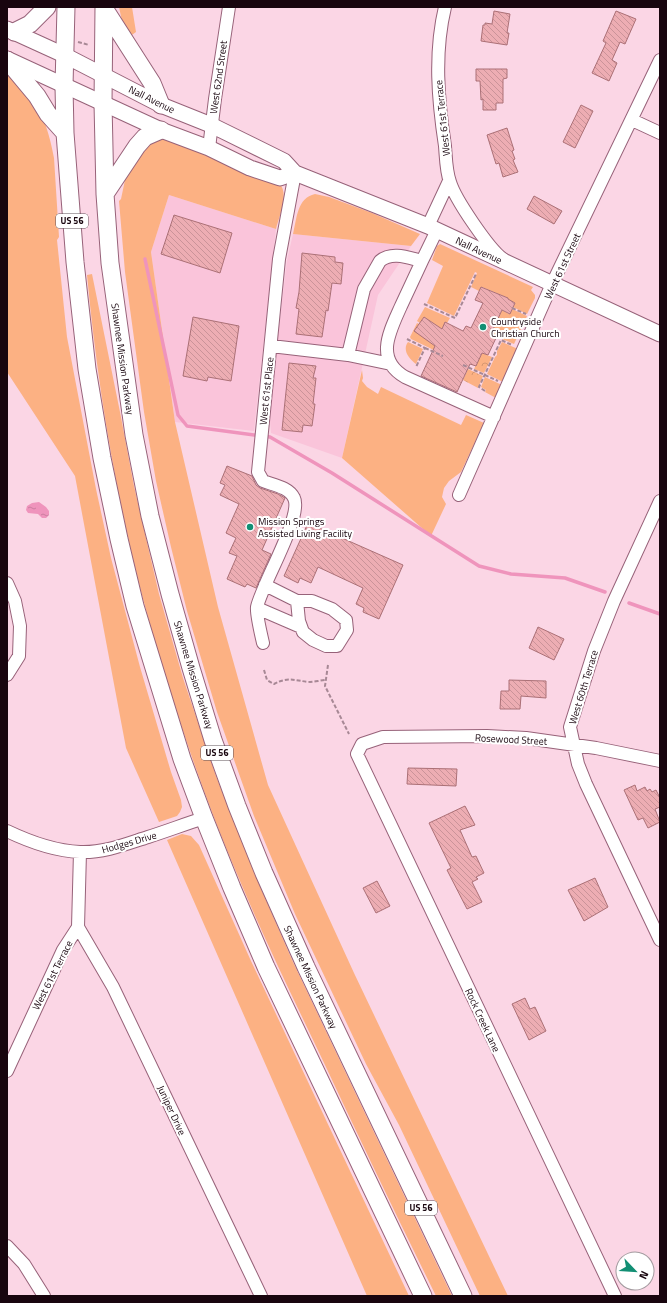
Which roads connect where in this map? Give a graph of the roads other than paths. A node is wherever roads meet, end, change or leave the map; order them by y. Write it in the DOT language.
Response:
graph roads {
  1 [pos="46,7"];
  2 [pos="66,7"];
  3 [pos="104,7"];
  4 [pos="230,7"];
  5 [pos="444,7"];
  6 [pos="10,30"];
  7 [pos="64,55"];
  8 [pos="7,60"];
  9 [pos="660,60"];
  10 [pos="103,75"];
  11 [pos="64,86"];
  12 [pos="103,103"];
  13 [pos="161,105"];
  14 [pos="632,120"];
  15 [pos="211,125"];
  16 [pos="161,130"];
  17 [pos="65,133"];
  18 [pos="660,133"];
  19 [pos="208,148"];
  20 [pos="295,173"];
  21 [pos="449,181"];
  22 [pos="105,194"];
  23 [pos="433,228"];
  24 [pos="422,261"];
  25 [pos="508,263"];
  26 [pos="552,284"];
  27 [pos="660,334"];
  28 [pos="271,346"];
  29 [pos="348,355"];
  30 [pos="391,364"];
  31 [pos="494,417"];
  32 [pos="459,495"];
  33 [pos="660,501"];
  34 [pos="655,526"];
  35 [pos="7,583"];
  36 [pos="265,585"];
  37 [pos="297,601"];
  38 [pos="257,608"];
  39 [pos="301,627"];
  40 [pos="263,643"];
  41 [pos="7,675"];
  42 [pos="362,744"];
  43 [pos="573,744"];
  44 [pos="660,760"];
  45 [pos="204,818"];
  46 [pos="7,831"];
  47 [pos="80,852"];
  48 [pos="78,927"];
  49 [pos="660,940"];
  50 [pos="7,1071"];
  51 [pos="7,1246"];
  52 [pos="44,1296"];
  53 [pos="261,1296"];
  54 [pos="423,1296"];
  55 [pos="463,1296"];
  56 [pos="615,1296"];
  1 -- 6 [label="highway"];
  2 -- 7 [label="highway, US 56"];
  3 -- 10 [label="highway, Shawnee Mission Parkway / US 56"];
  3 -- 13 [label="highway"];
  4 -- 15 [label="street, West 62nd Street"];
  5 -- 21 [label="street, West 61st Terrace"];
  6 -- 7 [label="main road, Nall Avenue"];
  7 -- 10 [label="main road, Nall Avenue"];
  7 -- 11 [label="highway, US 56"];
  8 -- 11 [label="main road"];
  8 -- 17 [label="highway"];
  9 -- 14 [label="street, West 61st Street"];
  10 -- 12 [label="highway, Shawnee Mission Parkway / US 56"];
  10 -- 13 [label="main road, Nall Avenue"];
  11 -- 12 [label="main road"];
  11 -- 17 [label="highway, US 56"];
  12 -- 16 [label="main road"];
  12 -- 22 [label="highway, Shawnee Mission Parkway / US 56"];
  13 -- 15 [label="main road, Nall Avenue"];
  14 -- 18 [label="street"];
  14 -- 26 [label="street, West 61st Street"];
  15 -- 19 [label="street, West 62nd Street"];
  15 -- 20 [label="main road, Nall Avenue"];
  16 -- 19 [label="main road"];
  16 -- 22 [label="highway"];
  17 -- 45 [label="highway, US 56"];
  19 -- 20 [label="main road"];
  20 -- 23 [label="main road, Nall Avenue"];
  20 -- 28 [label="street, West 61st Place"];
  21 -- 23 [label="street"];
  21 -- 25 [label="street"];
  22 -- 55 [label="highway, Shawnee Mission Parkway / US 56"];
  23 -- 24 [label="street"];
  23 -- 25 [label="main road, Nall Avenue"];
  24 -- 29 [label="street"];
  24 -- 30 [label="street"];
  25 -- 26 [label="main road, Nall Avenue"];
  26 -- 27 [label="main road, Nall Avenue"];
  26 -- 31 [label="street, West 61st Street"];
  28 -- 29 [label="street"];
  28 -- 36 [label="street, West 61st Place"];
  29 -- 30 [label="street"];
  30 -- 31 [label="street"];
  31 -- 32 [label="street, West 61st Street"];
  33 -- 34 [label="street, West 60th Terrace"];
  34 -- 43 [label="street, West 60th Terrace"];
  35 -- 41 [label="street"];
  36 -- 37 [label="street"];
  36 -- 38 [label="street"];
  37 -- 39 [label="street"];
  37 -- 39 [label="street"];
  38 -- 39 [label="street"];
  38 -- 40 [label="street"];
  42 -- 43 [label="street, Rosewood Street"];
  42 -- 56 [label="street, Rock Creek Lane"];
  43 -- 44 [label="street, Rosewood Street"];
  43 -- 49 [label="street, West 60th Terrace"];
  45 -- 47 [label="street, Hodges Drive"];
  45 -- 54 [label="highway, US 56"];
  46 -- 47 [label="street, Hodges Drive"];
  47 -- 48 [label="street"];
  48 -- 50 [label="street, West 61st Terrace"];
  48 -- 53 [label="street, Juniper Drive"];
  51 -- 52 [label="street"];
}
